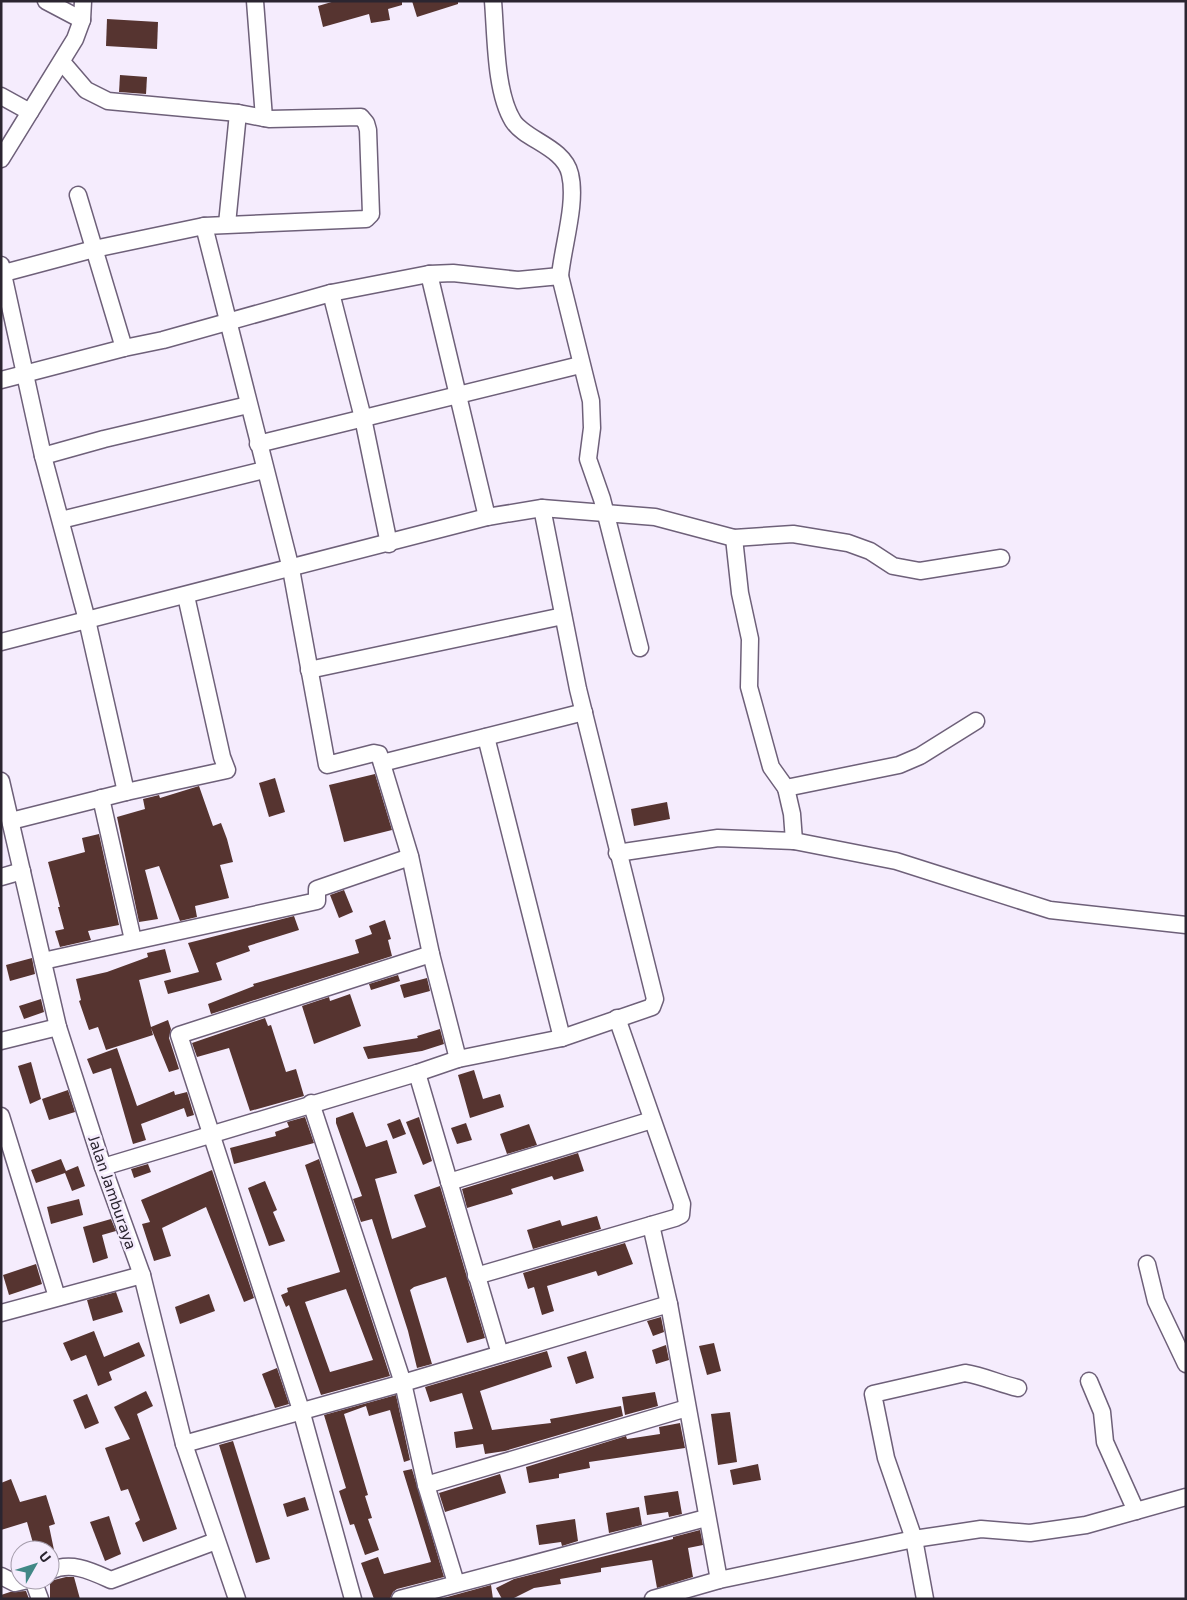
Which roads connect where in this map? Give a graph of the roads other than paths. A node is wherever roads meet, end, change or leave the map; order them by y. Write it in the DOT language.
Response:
graph roads {
  1 [pos="46,1"];
  2 [pos="83,1"];
  3 [pos="255,1"];
  4 [pos="493,1"];
  5 [pos="82,20"];
  6 [pos="62,62"];
  7 [pos="1,96"];
  8 [pos="30,112"];
  9 [pos="238,114"];
  10 [pos="264,118"];
  11 [pos="1,159"];
  12 [pos="78,195"];
  13 [pos="228,224"];
  14 [pos="204,226"];
  15 [pos="94,249"];
  16 [pos="2,269"];
  17 [pos="429,274"];
  18 [pos="560,276"];
  19 [pos="331,294"];
  20 [pos="228,323"];
  21 [pos="124,348"];
  22 [pos="580,365"];
  23 [pos="26,374"];
  24 [pos="1,380"];
  25 [pos="459,396"];
  26 [pos="248,405"];
  27 [pos="363,418"];
  28 [pos="258,444"];
  29 [pos="43,456"];
  30 [pos="264,470"];
  31 [pos="542,508"];
  32 [pos="604,511"];
  33 [pos="487,517"];
  34 [pos="61,520"];
  35 [pos="734,538"];
  36 [pos="389,544"];
  37 [pos="1001,558"];
  38 [pos="291,569"];
  39 [pos="186,596"];
  40 [pos="564,616"];
  41 [pos="87,620"];
  42 [pos="1,642"];
  43 [pos="640,648"];
  44 [pos="309,670"];
  45 [pos="584,712"];
  46 [pos="976,721"];
  47 [pos="486,737"];
  48 [pos="382,763"];
  49 [pos="786,788"];
  50 [pos="2,789"];
  51 [pos="126,792"];
  52 [pos="101,798"];
  53 [pos="11,821"];
  54 [pos="794,841"];
  55 [pos="618,853"];
  56 [pos="410,857"];
  57 [pos="22,871"];
  58 [pos="1,877"];
  59 [pos="1186,926"];
  60 [pos="133,940"];
  61 [pos="431,954"];
  62 [pos="43,961"];
  63 [pos="617,1018"];
  64 [pos="58,1027"];
  65 [pos="562,1038"];
  66 [pos="1,1041"];
  67 [pos="458,1059"];
  68 [pos="417,1073"];
  69 [pos="311,1103"];
  70 [pos="1,1116"];
  71 [pos="652,1120"];
  72 [pos="210,1135"];
  73 [pos="103,1166"];
  74 [pos="449,1182"];
  75 [pos="651,1225"];
  76 [pos="1147,1264"];
  77 [pos="142,1275"];
  78 [pos="476,1276"];
  79 [pos="57,1297"];
  80 [pos="669,1304"];
  81 [pos="1,1313"];
  82 [pos="500,1354"];
  83 [pos="1186,1364"];
  84 [pos="1089,1381"];
  85 [pos="403,1383"];
  86 [pos="1018,1388"];
  87 [pos="688,1408"];
  88 [pos="301,1410"];
  89 [pos="184,1444"];
  90 [pos="426,1485"];
  91 [pos="1186,1497"];
  92 [pos="1136,1511"];
  93 [pos="706,1518"];
  94 [pos="214,1536"];
  95 [pos="914,1539"];
  96 [pos="60,1566"];
  97 [pos="718,1580"];
  98 [pos="456,1583"];
  99 [pos="237,1599"];
  100 [pos="353,1599"];
  101 [pos="400,1599"];
  102 [pos="653,1599"];
  103 [pos="925,1599"];
  1 -- 5 [label="street"];
  2 -- 5 [label="street"];
  3 -- 10 [label="street"];
  4 -- 18 [label="street"];
  5 -- 6 [label="street"];
  6 -- 8 [label="street"];
  6 -- 9 [label="street"];
  7 -- 8 [label="street"];
  8 -- 11 [label="street"];
  9 -- 10 [label="street"];
  9 -- 13 [label="street"];
  10 -- 13 [label="street"];
  12 -- 15 [label="street"];
  13 -- 14 [label="street"];
  14 -- 15 [label="street"];
  14 -- 20 [label="street"];
  15 -- 16 [label="street"];
  15 -- 21 [label="street"];
  16 -- 23 [label="street"];
  17 -- 18 [label="street"];
  17 -- 19 [label="street"];
  17 -- 25 [label="street"];
  18 -- 22 [label="street"];
  19 -- 20 [label="street"];
  19 -- 27 [label="street"];
  20 -- 21 [label="street"];
  20 -- 26 [label="street"];
  21 -- 23 [label="street"];
  22 -- 25 [label="street"];
  22 -- 32 [label="street"];
  23 -- 24 [label="street"];
  23 -- 29 [label="street"];
  25 -- 27 [label="street"];
  25 -- 33 [label="street"];
  26 -- 28 [label="street"];
  26 -- 29 [label="street"];
  27 -- 28 [label="street"];
  27 -- 36 [label="street"];
  28 -- 30 [label="street"];
  29 -- 34 [label="street"];
  30 -- 34 [label="street"];
  30 -- 38 [label="street"];
  31 -- 32 [label="street"];
  31 -- 33 [label="street"];
  31 -- 40 [label="street"];
  32 -- 35 [label="street"];
  32 -- 43 [label="street"];
  33 -- 36 [label="street"];
  34 -- 41 [label="street"];
  35 -- 37 [label="street"];
  35 -- 49 [label="street"];
  36 -- 38 [label="street"];
  38 -- 39 [label="street"];
  38 -- 44 [label="street"];
  39 -- 41 [label="street"];
  39 -- 51 [label="street"];
  40 -- 44 [label="street"];
  40 -- 45 [label="street"];
  41 -- 42 [label="street"];
  41 -- 51 [label="street"];
  44 -- 48 [label="street"];
  45 -- 47 [label="street"];
  45 -- 55 [label="street"];
  46 -- 49 [label="street"];
  47 -- 48 [label="street"];
  47 -- 65 [label="street"];
  48 -- 56 [label="street"];
  49 -- 54 [label="street"];
  50 -- 53 [label="street, Jalan Jamburaya"];
  51 -- 52 [label="street"];
  52 -- 53 [label="street"];
  52 -- 60 [label="street"];
  53 -- 57 [label="street, Jalan Jamburaya"];
  54 -- 55 [label="street"];
  54 -- 59 [label="street"];
  55 -- 63 [label="street"];
  56 -- 60 [label="street"];
  56 -- 61 [label="street"];
  57 -- 58 [label="street"];
  57 -- 62 [label="street, Jalan Jamburaya"];
  60 -- 62 [label="street"];
  61 -- 67 [label="street"];
  61 -- 72 [label="street"];
  62 -- 64 [label="street, Jalan Jamburaya"];
  63 -- 65 [label="street"];
  63 -- 71 [label="street"];
  64 -- 66 [label="street"];
  64 -- 73 [label="street, Jalan Jamburaya"];
  65 -- 67 [label="street"];
  67 -- 68 [label="street"];
  68 -- 69 [label="street"];
  68 -- 74 [label="street"];
  69 -- 72 [label="street"];
  69 -- 85 [label="street"];
  70 -- 79 [label="street"];
  71 -- 74 [label="street"];
  71 -- 75 [label="street"];
  72 -- 73 [label="street"];
  72 -- 88 [label="street"];
  73 -- 77 [label="street, Jalan Jamburaya"];
  74 -- 78 [label="street"];
  75 -- 78 [label="street"];
  75 -- 80 [label="street"];
  76 -- 83 [label="street"];
  77 -- 79 [label="street"];
  77 -- 89 [label="street, Jalan Jamburaya"];
  78 -- 82 [label="street"];
  79 -- 81 [label="street"];
  80 -- 82 [label="street"];
  80 -- 87 [label="street"];
  82 -- 85 [label="street"];
  84 -- 92 [label="street"];
  85 -- 88 [label="street"];
  85 -- 90 [label="street"];
  86 -- 95 [label="street"];
  87 -- 90 [label="street"];
  87 -- 93 [label="street"];
  88 -- 89 [label="street"];
  88 -- 100 [label="street"];
  89 -- 94 [label="street, Jalan Jamburaya"];
  90 -- 98 [label="street"];
  91 -- 92 [label="street"];
  92 -- 95 [label="street"];
  93 -- 97 [label="street"];
  93 -- 98 [label="street"];
  94 -- 96 [label="street"];
  94 -- 99 [label="street, Jalan Jamburaya"];
  95 -- 97 [label="street"];
  95 -- 103 [label="street"];
  97 -- 102 [label="street"];
  98 -- 101 [label="street"];
}
